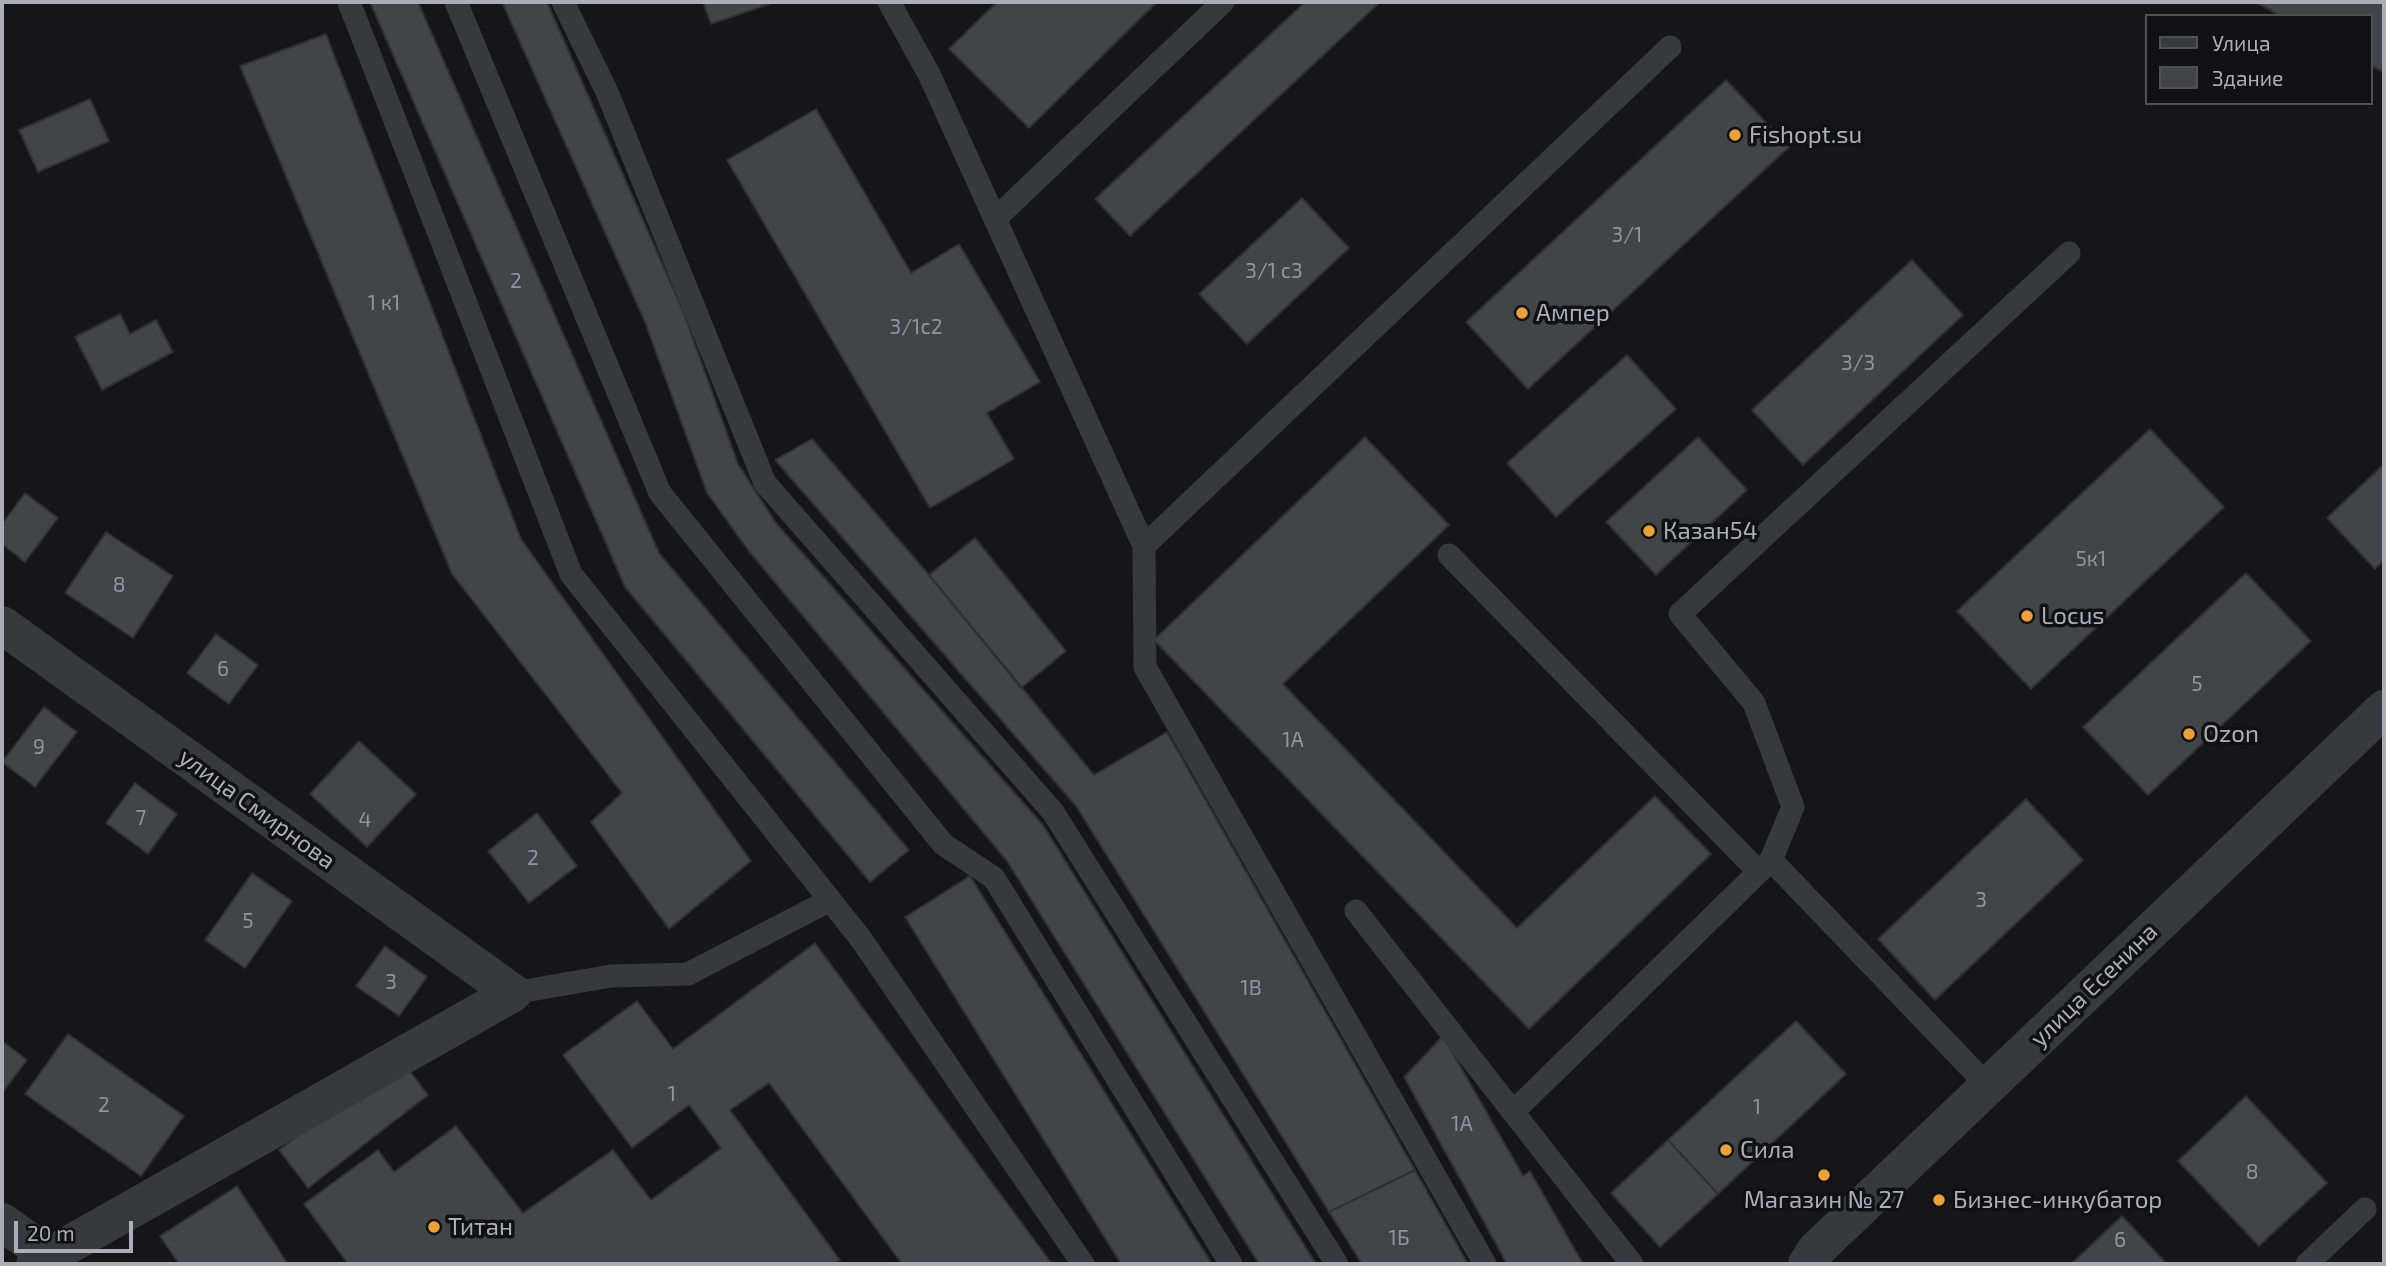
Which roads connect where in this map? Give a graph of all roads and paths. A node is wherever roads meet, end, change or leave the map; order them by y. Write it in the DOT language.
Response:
graph roads {
  1 [pos="349,2"];
  2 [pos="456,2"];
  3 [pos="563,2"];
  4 [pos="889,2"];
  5 [pos="1223,2"];
  6 [pos="1670,47"];
  7 [pos="995,219"];
  8 [pos="2069,253"];
  9 [pos="1144,546"];
  10 [pos="1449,555"];
  11 [pos="2,625"];
  12 [pos="2384,709"];
  13 [pos="1765,866"];
  14 [pos="830,900"];
  15 [pos="1356,911"];
  16 [pos="513,993"];
  17 [pos="1988,1086"];
  18 [pos="1513,1112"];
  19 [pos="2365,1209"];
  20 [pos="2,1222"];
  21 [pos="41,1260"];
  22 [pos="1083,1264"];
  23 [pos="1231,1264"];
  24 [pos="1337,1264"];
  25 [pos="1485,1264"];
  26 [pos="1632,1264"];
  27 [pos="1807,1264"];
  28 [pos="2307,1264"];
  1 -- 14 [label="lane"];
  2 -- 23 [label="lane"];
  3 -- 24 [label="lane"];
  4 -- 7 [label="lane"];
  5 -- 7 [label="lane"];
  6 -- 9 [label="lane"];
  7 -- 9 [label="lane"];
  8 -- 13 [label="lane"];
  9 -- 25 [label="lane"];
  10 -- 13 [label="lane"];
  11 -- 16 [label="street, улица Смирнова"];
  12 -- 17 [label="street, улица Есенина"];
  13 -- 17 [label="lane"];
  13 -- 18 [label="lane"];
  14 -- 16 [label="lane"];
  14 -- 22 [label="lane"];
  15 -- 18 [label="lane"];
  16 -- 21 [label="street"];
  17 -- 27 [label="street, улица Есенина"];
  18 -- 26 [label="lane"];
  19 -- 28 [label="lane"];
  20 -- 21 [label="street"];
}
